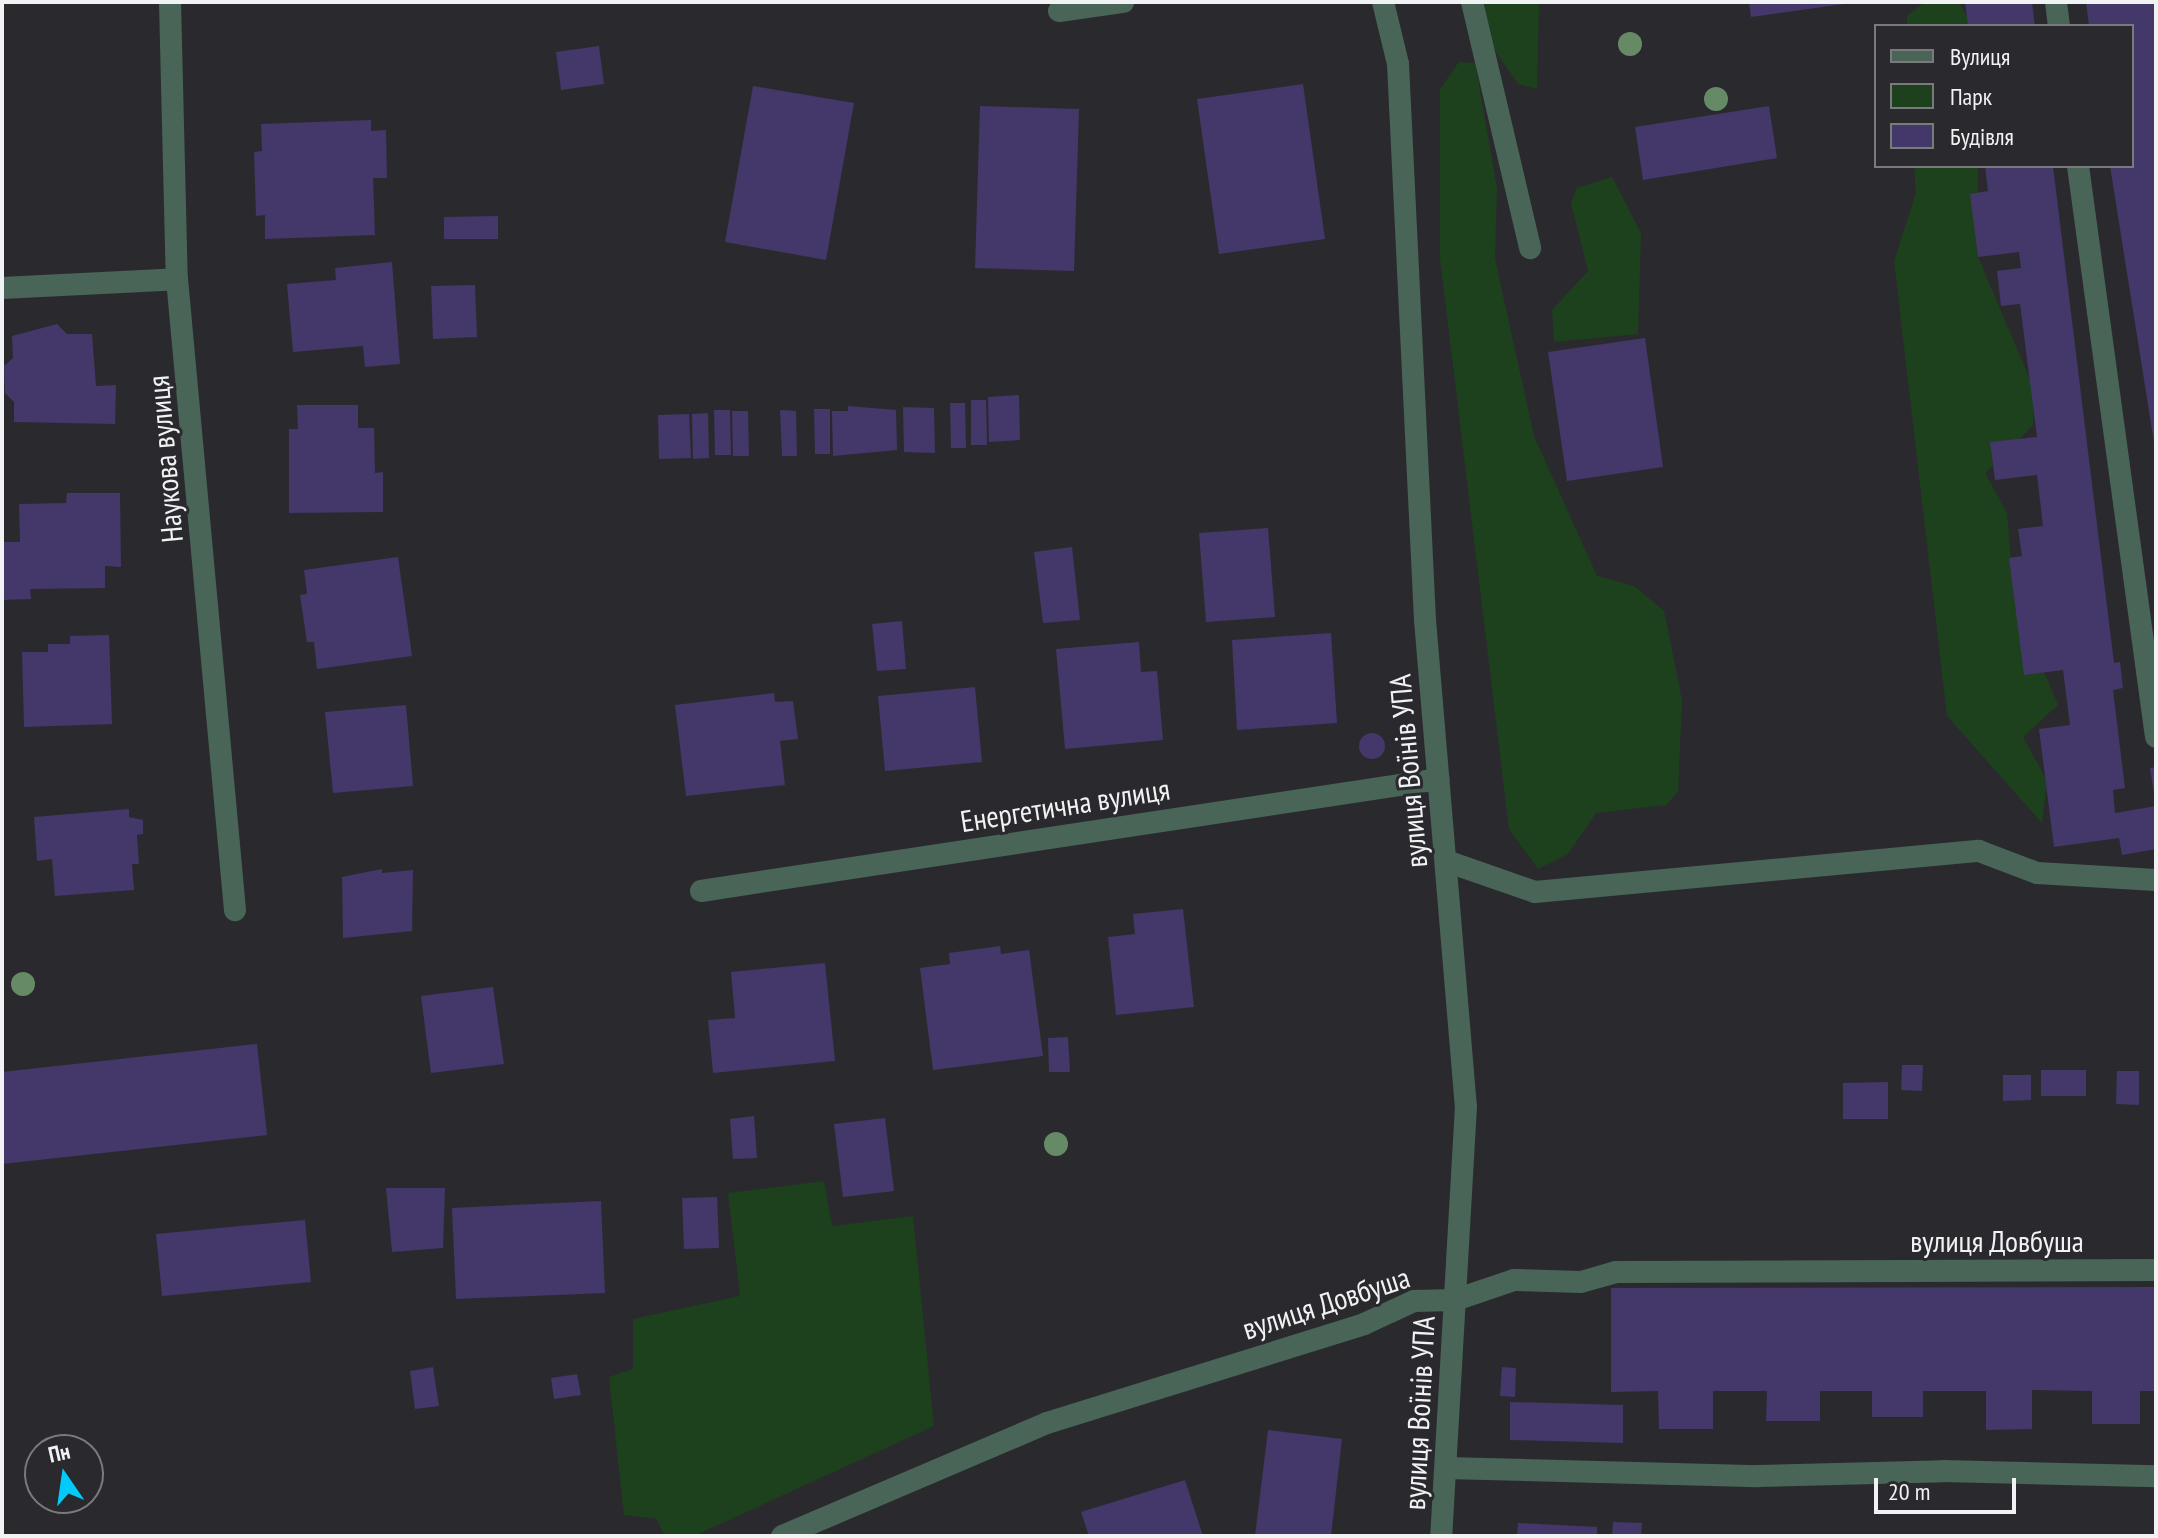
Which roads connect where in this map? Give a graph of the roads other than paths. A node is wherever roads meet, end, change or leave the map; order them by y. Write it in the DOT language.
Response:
graph roads {
  1 [pos="170,2"];
  2 [pos="1123,2"];
  3 [pos="1383,2"];
  4 [pos="1472,2"];
  5 [pos="2056,2"];
  6 [pos="1059,11"];
  7 [pos="2059,24"];
  8 [pos="2078,168"];
  9 [pos="1530,248"];
  10 [pos="177,279"];
  11 [pos="2,288"];
  12 [pos="2156,737"];
  13 [pos="1439,779"];
  14 [pos="1446,861"];
  15 [pos="2156,880"];
  16 [pos="701,891"];
  17 [pos="235,910"];
  18 [pos="2156,1270"];
  19 [pos="1455,1300"];
  20 [pos="1446,1468"];
  21 [pos="2156,1476"];
  22 [pos="782,1536"];
  23 [pos="1441,1536"];
  1 -- 10 [label="street, Наукова вулиця"];
  2 -- 6 [label="street"];
  3 -- 13 [label="street, вулиця Воїнів УПА"];
  4 -- 9 [label="street"];
  5 -- 7 [label="street"];
  8 -- 12 [label="street"];
  10 -- 11 [label="street"];
  10 -- 17 [label="street, Наукова вулиця"];
  13 -- 14 [label="street, вулиця Воїнів УПА"];
  13 -- 16 [label="street, Енергетична вулиця"];
  14 -- 15 [label="street"];
  14 -- 19 [label="street, вулиця Воїнів УПА"];
  18 -- 19 [label="street, вулиця Довбуша"];
  19 -- 20 [label="street, вулиця Воїнів УПА"];
  19 -- 22 [label="street, вулиця Довбуша"];
  20 -- 21 [label="street"];
  20 -- 23 [label="street, вулиця Воїнів УПА"];
}
